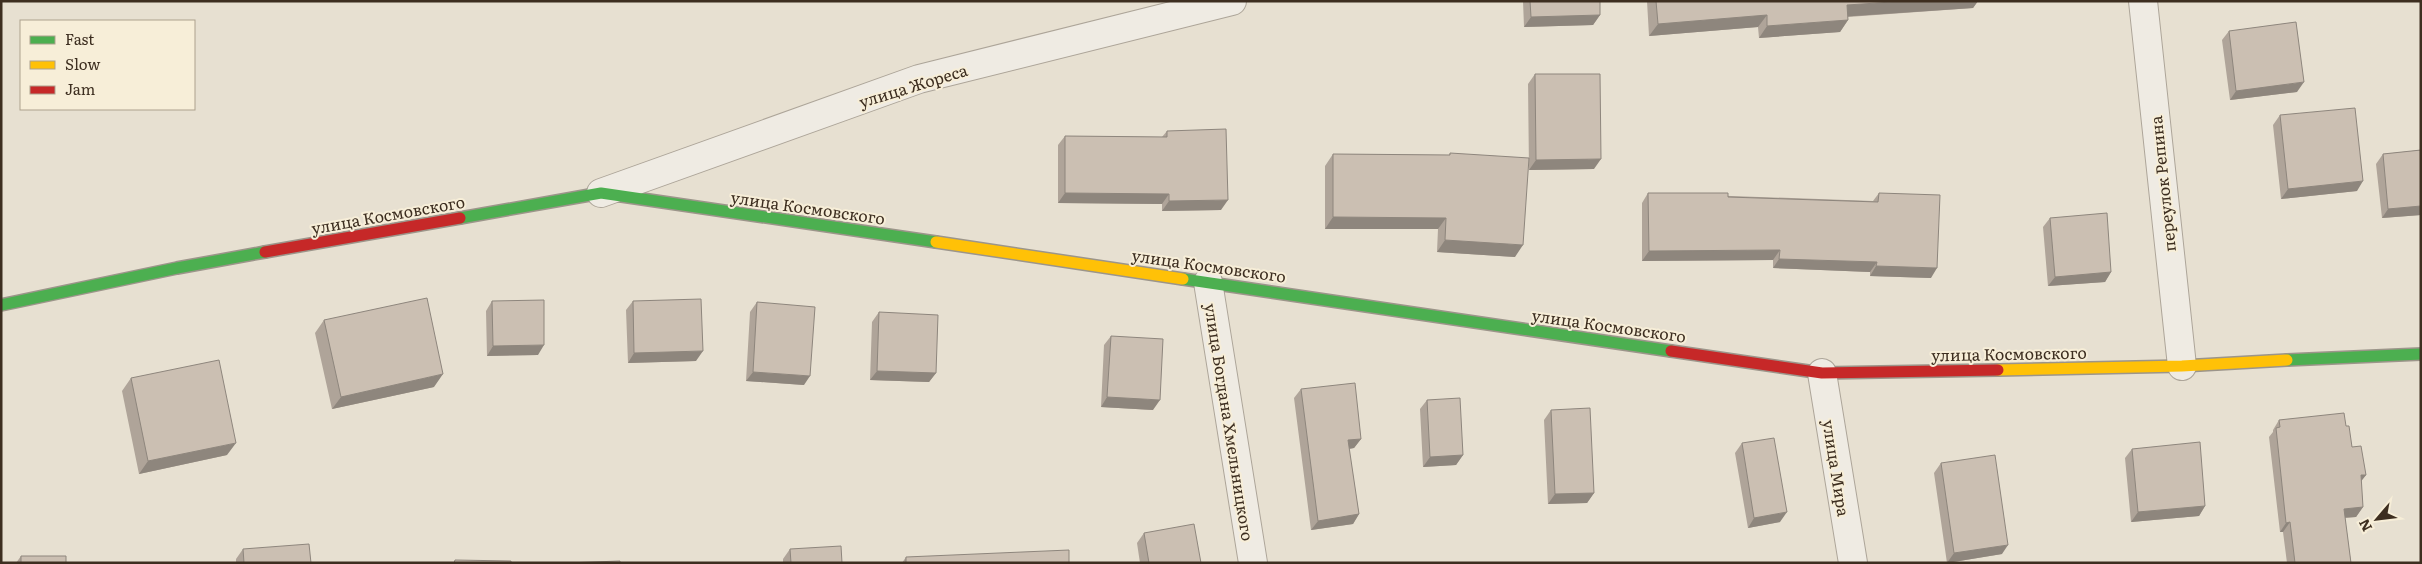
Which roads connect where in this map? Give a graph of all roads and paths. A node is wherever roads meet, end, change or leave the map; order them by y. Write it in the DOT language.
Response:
graph roads {
  1 [pos="1232,1"];
  2 [pos="2143,1"];
  3 [pos="601,193"];
  4 [pos="1208,282"];
  5 [pos="1,305"];
  6 [pos="2421,354"];
  7 [pos="2182,366"];
  8 [pos="1822,373"];
  9 [pos="1253,563"];
  10 [pos="1853,563"];
  1 -- 3 [label="street, улица Жореса"];
  2 -- 7 [label="street, переулок Репина"];
  3 -- 4 [label="main road, улица Космовского"];
  3 -- 5 [label="main road, улица Космовского"];
  4 -- 8 [label="main road, улица Космовского"];
  4 -- 9 [label="street, улица Богдана Хмельницкого"];
  6 -- 7 [label="main road, улица Космовского"];
  7 -- 8 [label="main road, улица Космовского"];
  8 -- 10 [label="street, улица Мира"];
}
